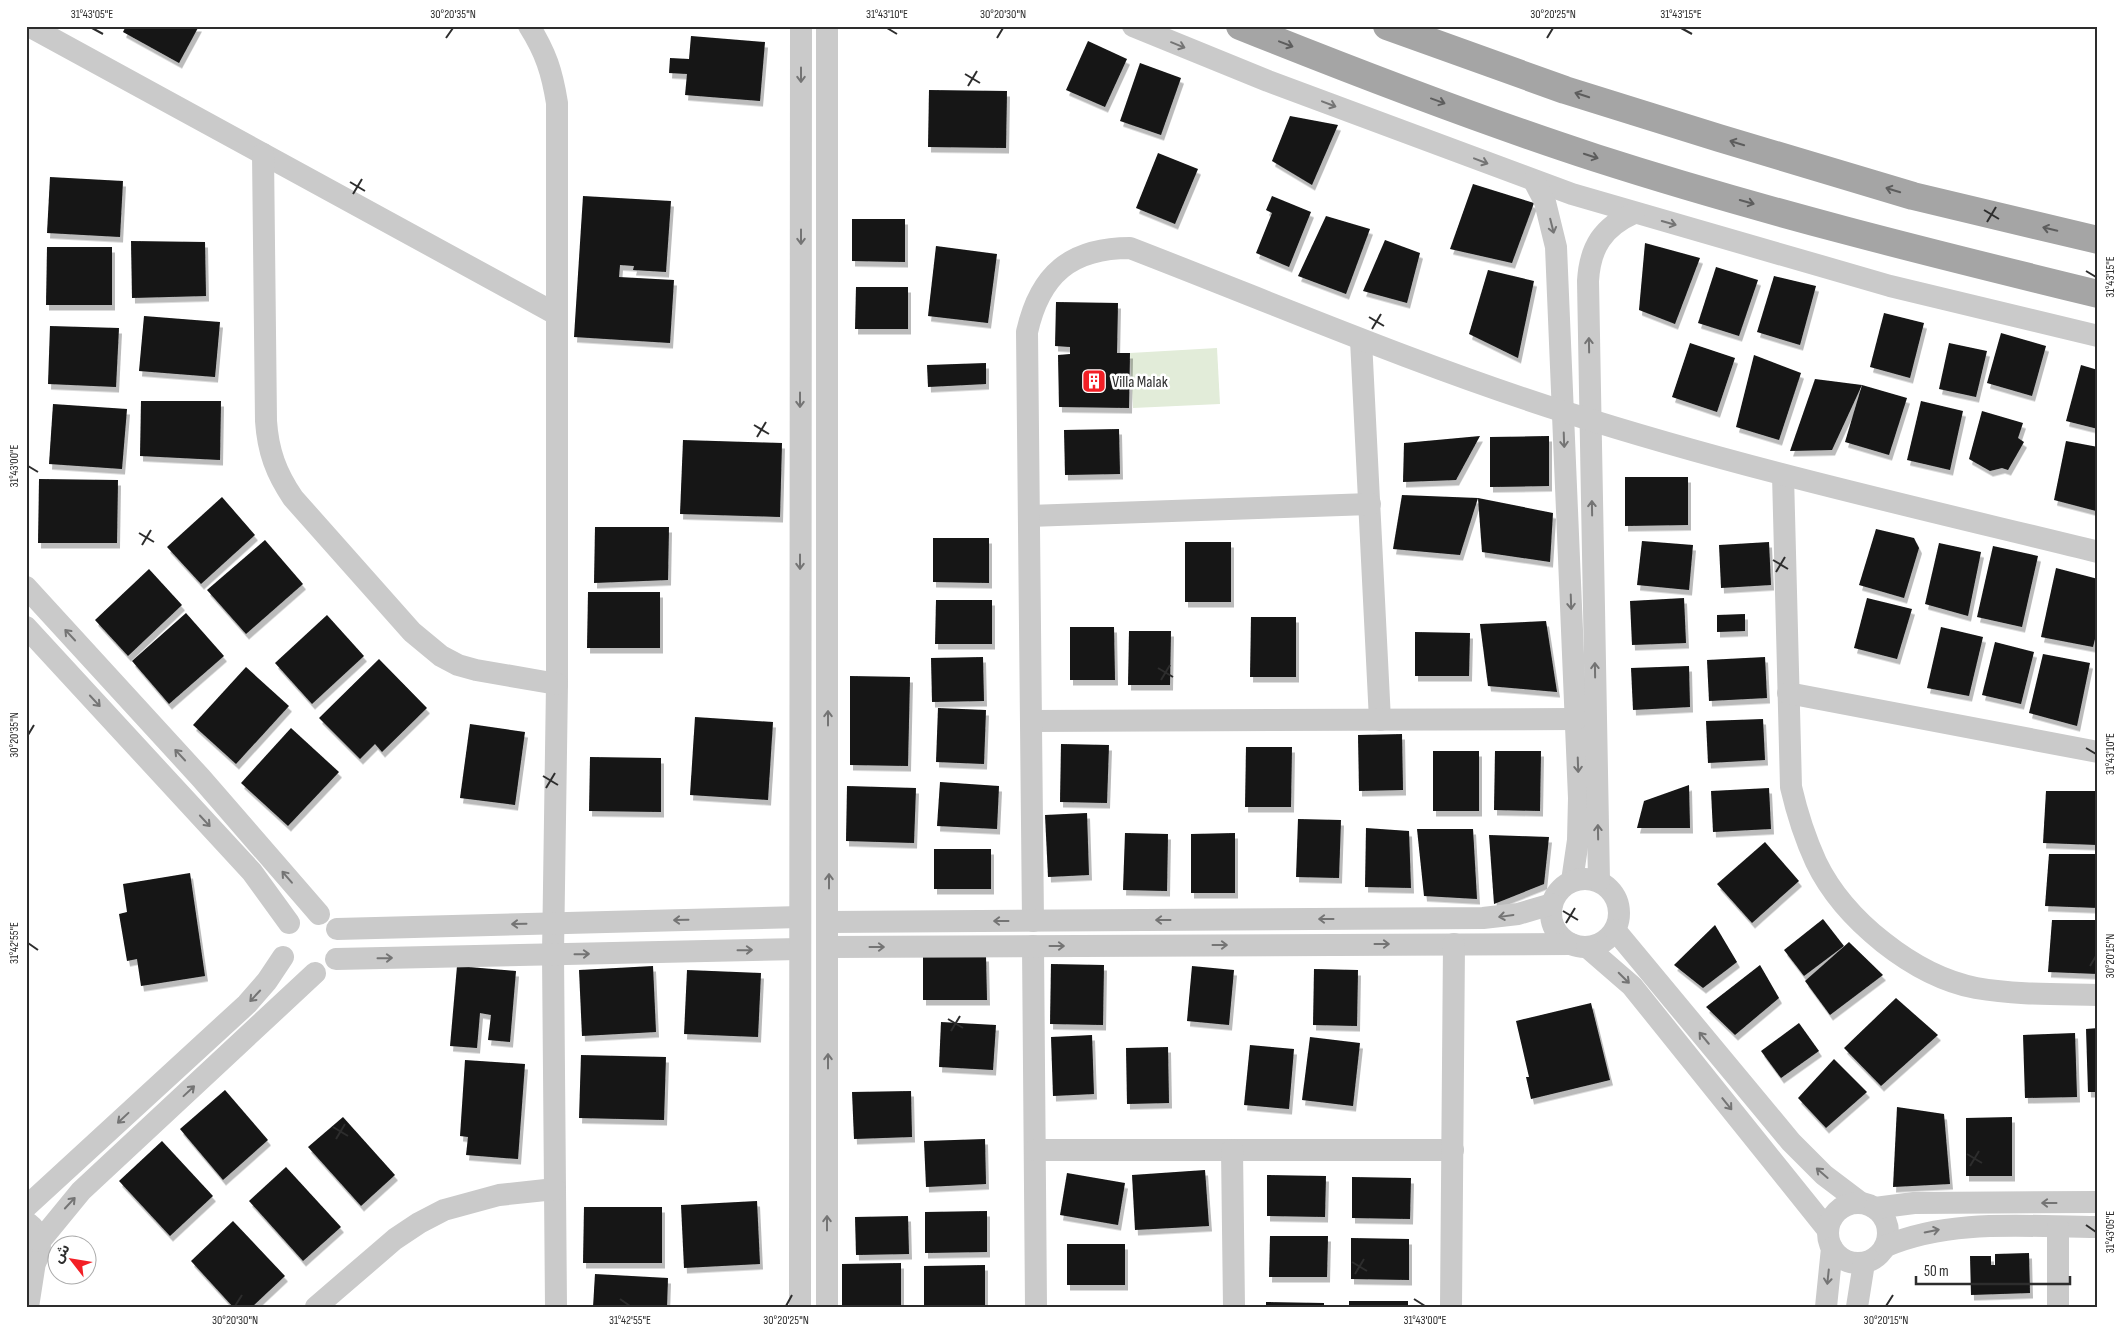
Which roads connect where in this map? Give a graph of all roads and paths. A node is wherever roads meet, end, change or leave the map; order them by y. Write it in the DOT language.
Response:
graph roads {
  1 [pos="29,26"];
  2 [pos="529,26"];
  3 [pos="801,26"];
  4 [pos="828,26"];
  5 [pos="1133,26"];
  6 [pos="1240,26"];
  7 [pos="1387,26"];
  8 [pos="263,154"];
  9 [pos="1534,181"];
  10 [pos="1634,213"];
  11 [pos="2098,240"];
  12 [pos="2098,294"];
  13 [pos="556,314"];
  14 [pos="2098,336"];
  15 [pos="1361,340"];
  16 [pos="1563,412"];
  17 [pos="1590,420"];
  18 [pos="1783,474"];
  19 [pos="1370,504"];
  20 [pos="1029,516"];
  21 [pos="2098,552"];
  22 [pos="26,587"];
  23 [pos="26,627"];
  24 [pos="800,636"];
  25 [pos="828,636"];
  26 [pos="557,684"];
  27 [pos="1788,693"];
  28 [pos="1576,719"];
  29 [pos="1380,720"];
  30 [pos="1031,721"];
  31 [pos="2098,752"];
  32 [pos="201,778"];
  33 [pos="180,795"];
  34 [pos="1572,881"];
  35 [pos="1599,881"];
  36 [pos="1552,904"];
  37 [pos="319,914"];
  38 [pos="800,917"];
  39 [pos="1033,920"];
  40 [pos="289,922"];
  41 [pos="554,923"];
  42 [pos="338,929"];
  43 [pos="1614,930"];
  44 [pos="829,937"];
  45 [pos="1454,944"];
  46 [pos="1579,945"];
  47 [pos="800,946"];
  48 [pos="1033,946"];
  49 [pos="554,954"];
  50 [pos="283,957"];
  51 [pos="336,959"];
  52 [pos="315,973"];
  53 [pos="2098,995"];
  54 [pos="1035,1150"];
  55 [pos="1232,1150"];
  56 [pos="1452,1150"];
  57 [pos="555,1189"];
  58 [pos="2098,1202"];
  59 [pos="1868,1205"];
  60 [pos="26,1207"];
  61 [pos="26,1222"];
  62 [pos="2058,1227"];
  63 [pos="2098,1227"];
  64 [pos="1830,1239"];
  65 [pos="40,1241"];
  66 [pos="1886,1246"];
  67 [pos="827,1261"];
  68 [pos="800,1262"];
  69 [pos="1864,1263"];
  70 [pos="31,1267"];
  71 [pos="28,1307"];
  72 [pos="316,1307"];
  73 [pos="556,1307"];
  74 [pos="800,1307"];
  75 [pos="827,1307"];
  76 [pos="1036,1307"];
  77 [pos="1234,1307"];
  78 [pos="1451,1307"];
  79 [pos="1826,1307"];
  80 [pos="1857,1307"];
  81 [pos="2058,1307"];
  1 -- 8 [label="street"];
  2 -- 13 [label="street"];
  3 -- 24 [label="street, one-way"];
  4 -- 25 [label="street"];
  5 -- 9 [label="street, one-way"];
  6 -- 12 [label="main road, one-way"];
  11 -- 7 [label="main road, one-way"];
  8 -- 13 [label="street"];
  8 -- 26 [label="street"];
  9 -- 10 [label="street"];
  9 -- 16 [label="street, one-way"];
  10 -- 14 [label="street, one-way"];
  17 -- 10 [label="street, one-way"];
  13 -- 26 [label="street"];
  15 -- 16 [label="street"];
  15 -- 19 [label="street"];
  15 -- 20 [label="street"];
  16 -- 17 [label="street"];
  16 -- 28 [label="street, one-way"];
  17 -- 18 [label="street"];
  35 -- 17 [label="street, one-way"];
  18 -- 21 [label="street"];
  18 -- 27 [label="street"];
  19 -- 20 [label="street"];
  19 -- 29 [label="street"];
  20 -- 30 [label="street"];
  32 -- 22 [label="street, one-way"];
  23 -- 33 [label="street, one-way"];
  24 -- 25 [label="street"];
  24 -- 38 [label="street"];
  44 -- 25 [label="street, one-way"];
  26 -- 41 [label="street"];
  27 -- 31 [label="street"];
  27 -- 53 [label="street"];
  28 -- 29 [label="street"];
  28 -- 34 [label="street, one-way"];
  29 -- 30 [label="street"];
  30 -- 39 [label="street"];
  32 -- 33 [label="street"];
  37 -- 32 [label="street, one-way"];
  33 -- 40 [label="street, one-way"];
  34 -- 35 [label="street"];
  34 -- 36 [label="street"];
  35 -- 43 [label="street"];
  36 -- 39 [label="street, one-way"];
  36 -- 46 [label="street"];
  37 -- 40 [label="street"];
  37 -- 42 [label="street"];
  38 -- 41 [label="street, one-way"];
  38 -- 47 [label="street"];
  39 -- 44 [label="street, one-way"];
  40 -- 50 [label="street"];
  41 -- 42 [label="street, one-way"];
  41 -- 49 [label="street"];
  42 -- 51 [label="street"];
  43 -- 46 [label="street"];
  59 -- 43 [label="street, one-way"];
  44 -- 47 [label="street"];
  44 -- 48 [label="street, one-way"];
  67 -- 44 [label="street, one-way"];
  45 -- 46 [label="street"];
  48 -- 45 [label="street, one-way"];
  45 -- 56 [label="street"];
  46 -- 64 [label="street, one-way"];
  49 -- 47 [label="street, one-way"];
  47 -- 68 [label="street"];
  48 -- 54 [label="street"];
  51 -- 49 [label="street, one-way"];
  49 -- 57 [label="street"];
  50 -- 52 [label="street"];
  50 -- 60 [label="street, one-way"];
  51 -- 52 [label="street"];
  65 -- 52 [label="street, one-way"];
  54 -- 55 [label="street"];
  54 -- 76 [label="street"];
  55 -- 56 [label="street"];
  55 -- 77 [label="street"];
  56 -- 78 [label="street"];
  57 -- 72 [label="street"];
  57 -- 73 [label="street"];
  58 -- 59 [label="street, one-way"];
  59 -- 64 [label="street"];
  59 -- 66 [label="street"];
  61 -- 65 [label="street"];
  62 -- 63 [label="street"];
  66 -- 62 [label="street, one-way"];
  62 -- 81 [label="street"];
  64 -- 69 [label="street"];
  64 -- 79 [label="street, one-way"];
  65 -- 70 [label="street"];
  66 -- 69 [label="street"];
  67 -- 68 [label="street"];
  67 -- 75 [label="street"];
  68 -- 74 [label="street"];
  69 -- 80 [label="street"];
  70 -- 71 [label="street"];
}
